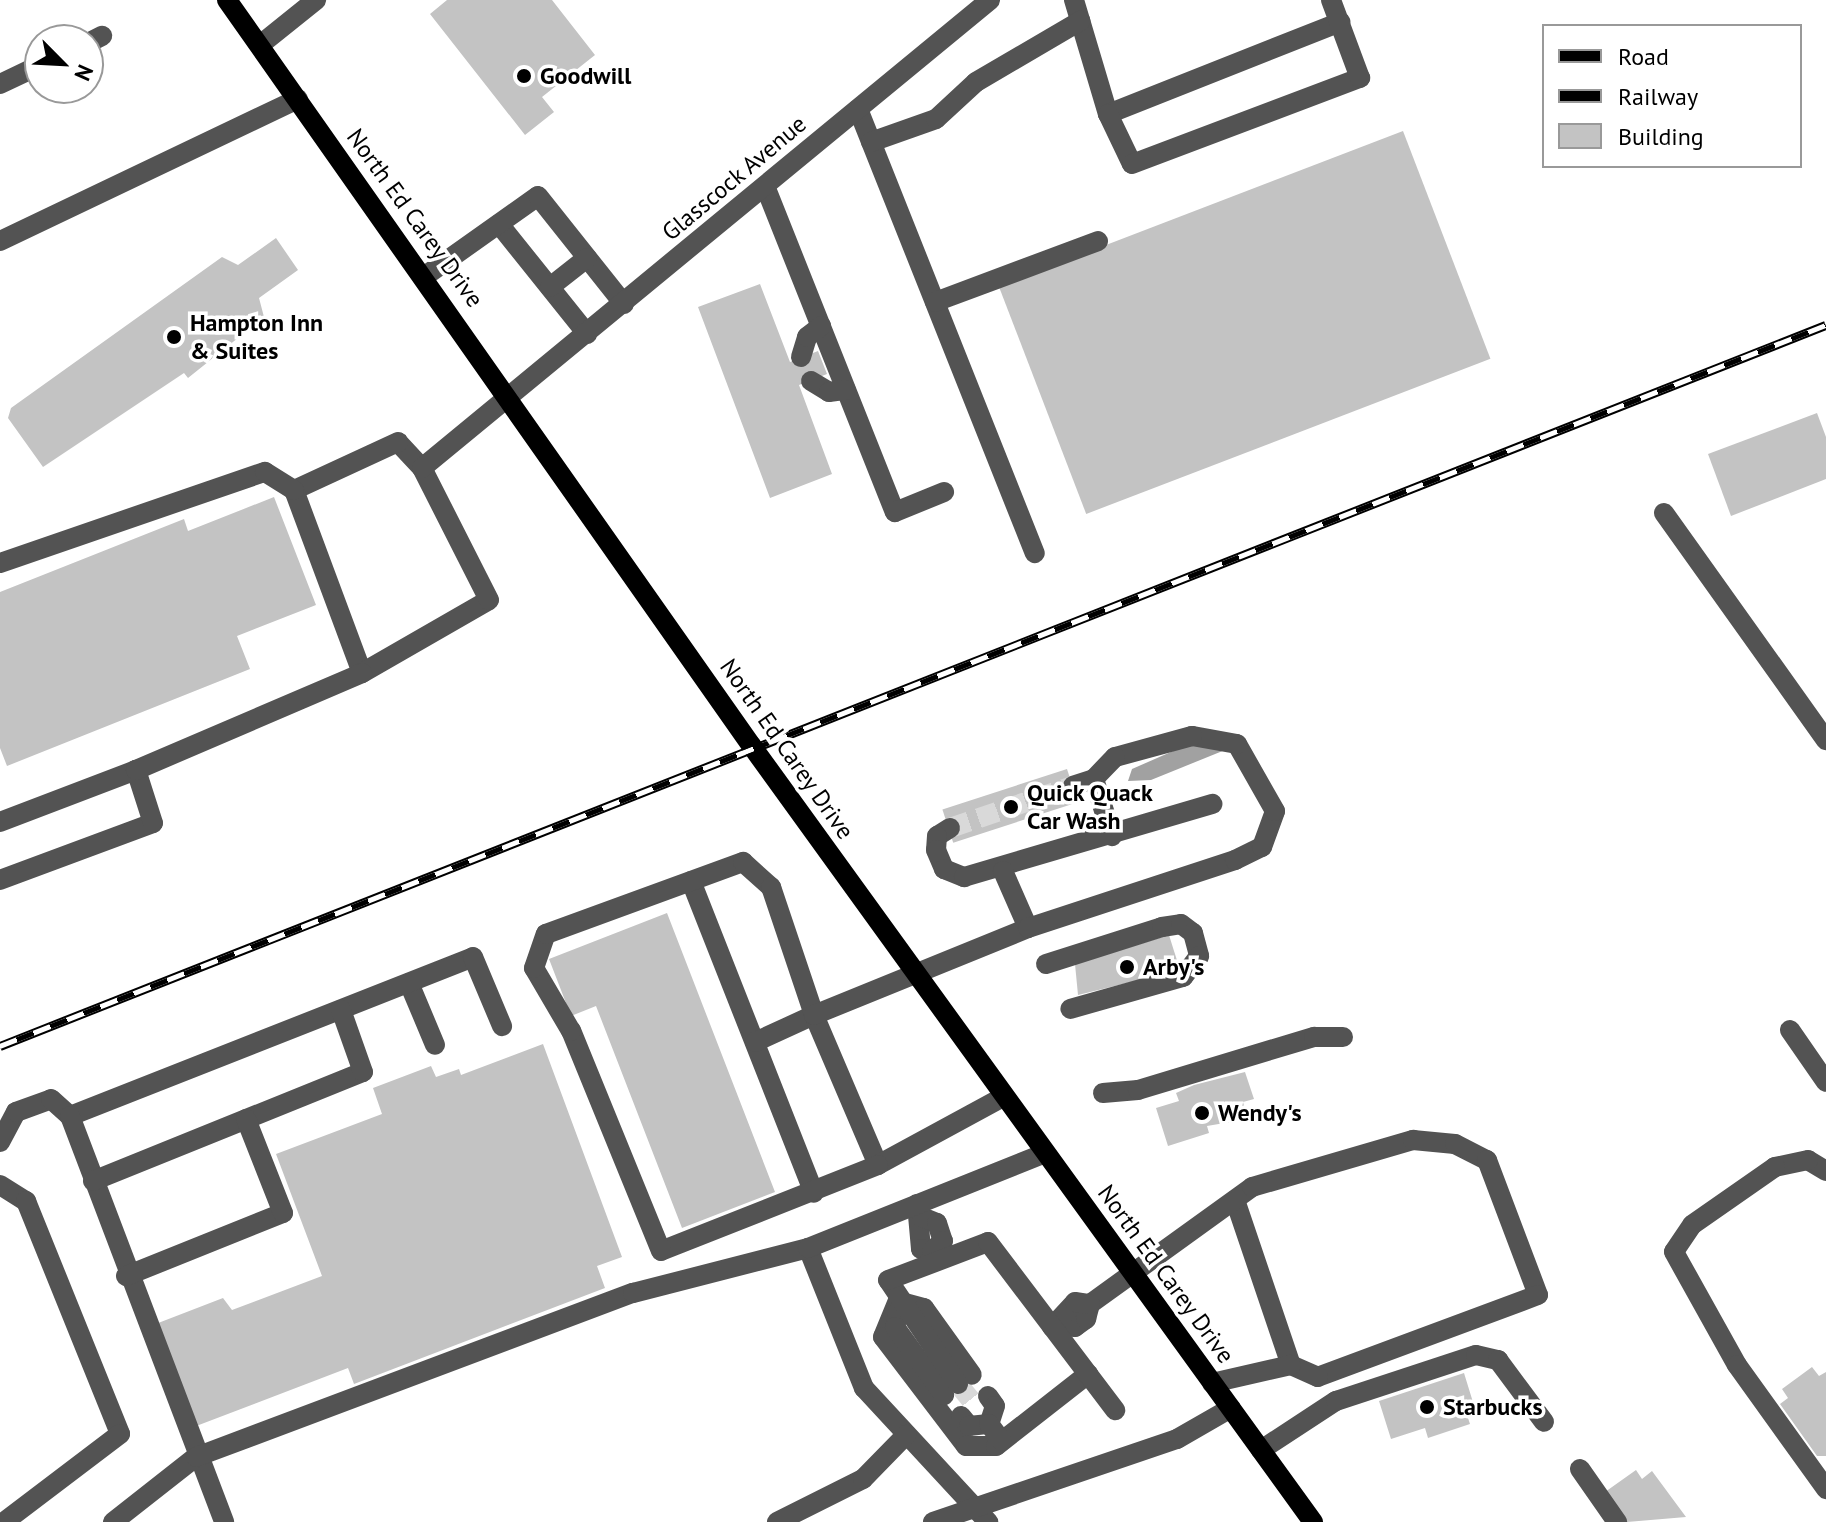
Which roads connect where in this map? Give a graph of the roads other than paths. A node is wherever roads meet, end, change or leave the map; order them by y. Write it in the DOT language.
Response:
graph roads {
  1 [pos="227,0"];
  2 [pos="316,0"];
  3 [pos="990,0"];
  4 [pos="1074,0"];
  5 [pos="1331,0"];
  6 [pos="1080,21"];
  7 [pos="1340,22"];
  8 [pos="260,45"];
  9 [pos="24,73"];
  10 [pos="0,84"];
  11 [pos="298,99"];
  12 [pos="858,109"];
  13 [pos="1108,114"];
  14 [pos="871,142"];
  15 [pos="765,186"];
  16 [pos="499,224"];
  17 [pos="0,241"];
  18 [pos="1098,241"];
  19 [pos="587,258"];
  20 [pos="425,276"];
  21 [pos="550,287"];
  22 [pos="935,302"];
  23 [pos="624,304"];
  24 [pos="821,326"];
  25 [pos="587,334"];
  26 [pos="801,357"];
  27 [pos="811,381"];
  28 [pos="846,390"];
  29 [pos="512,397"];
  30 [pos="422,468"];
  31 [pos="294,490"];
  32 [pos="944,492"];
  33 [pos="1664,513"];
  34 [pos="1035,553"];
  35 [pos="0,563"];
  36 [pos="362,673"];
  37 [pos="1826,703"];
  38 [pos="1809,716"];
  39 [pos="1826,740"];
  40 [pos="136,770"];
  41 [pos="1094,779"];
  42 [pos="1073,786"];
  43 [pos="1212,804"];
  44 [pos="0,822"];
  45 [pos="950,828"];
  46 [pos="1112,836"];
  47 [pos="1003,871"];
  48 [pos="0,880"];
  49 [pos="691,881"];
  50 [pos="1028,928"];
  51 [pos="1046,964"];
  52 [pos="914,972"];
  53 [pos="409,983"];
  54 [pos="1070,1009"];
  55 [pos="341,1010"];
  56 [pos="814,1015"];
  57 [pos="502,1026"];
  58 [pos="1790,1030"];
  59 [pos="1343,1037"];
  60 [pos="755,1042"];
  61 [pos="435,1045"];
  62 [pos="1826,1082"];
  63 [pos="1103,1093"];
  64 [pos="1003,1097"];
  65 [pos="70,1116"];
  66 [pos="246,1119"];
  67 [pos="0,1142"];
  68 [pos="1045,1153"];
  69 [pos="878,1165"];
  70 [pos="1826,1171"];
  71 [pos="93,1181"];
  72 [pos="0,1185"];
  73 [pos="814,1193"];
  74 [pos="1235,1200"];
  75 [pos="920,1211"];
  76 [pos="808,1248"];
  77 [pos="934,1256"];
  78 [pos="1132,1272"];
  79 [pos="126,1276"];
  80 [pos="900,1300"];
  81 [pos="1056,1325"];
  82 [pos="1291,1365"];
  83 [pos="1088,1374"];
  84 [pos="1212,1383"];
  85 [pos="958,1385"];
  86 [pos="1231,1408"];
  87 [pos="1115,1410"];
  88 [pos="1544,1422"];
  89 [pos="989,1424"];
  90 [pos="906,1435"];
  91 [pos="1002,1441"];
  92 [pos="1261,1450"];
  93 [pos="196,1457"];
  94 [pos="1580,1469"];
  95 [pos="1826,1489"];
  96 [pos="982,1514"];
  97 [pos="4,1522"];
  98 [pos="113,1522"];
  99 [pos="224,1522"];
  100 [pos="777,1522"];
  101 [pos="933,1522"];
  102 [pos="1313,1522"];
  103 [pos="1617,1522"];
  1 -- 8 [label="main road, North Ed Carey Drive"];
  2 -- 8 [label="street"];
  3 -- 12 [label="street, Glasscock Avenue"];
  4 -- 6 [label="street"];
  5 -- 7 [label="street"];
  6 -- 13 [label="street"];
  6 -- 14 [label="street"];
  7 -- 13 [label="street"];
  7 -- 13 [label="street"];
  8 -- 11 [label="main road, North Ed Carey Drive"];
  9 -- 10 [label="street"];
  11 -- 17 [label="street"];
  11 -- 20 [label="main road, North Ed Carey Drive"];
  12 -- 14 [label="street"];
  12 -- 15 [label="street, Glasscock Avenue"];
  14 -- 22 [label="street"];
  15 -- 23 [label="street, Glasscock Avenue"];
  15 -- 24 [label="street"];
  16 -- 19 [label="street"];
  16 -- 20 [label="street"];
  16 -- 21 [label="street"];
  18 -- 22 [label="street"];
  19 -- 21 [label="street"];
  19 -- 23 [label="street"];
  20 -- 29 [label="main road, North Ed Carey Drive"];
  21 -- 25 [label="street"];
  22 -- 34 [label="street"];
  23 -- 25 [label="street, Glasscock Avenue"];
  24 -- 26 [label="street"];
  24 -- 28 [label="street"];
  25 -- 29 [label="street, Glasscock Avenue"];
  27 -- 28 [label="street"];
  28 -- 32 [label="street"];
  29 -- 30 [label="street, Glasscock Avenue"];
  29 -- 52 [label="main road, North Ed Carey Drive"];
  30 -- 31 [label="street"];
  30 -- 36 [label="street"];
  31 -- 35 [label="street"];
  31 -- 36 [label="street"];
  33 -- 38 [label="street"];
  36 -- 40 [label="street"];
  37 -- 38 [label="street"];
  38 -- 39 [label="street"];
  40 -- 44 [label="street"];
  40 -- 48 [label="street"];
  41 -- 42 [label="street"];
  41 -- 46 [label="street"];
  41 -- 50 [label="street"];
  43 -- 46 [label="street"];
  45 -- 47 [label="street"];
  46 -- 47 [label="street"];
  47 -- 50 [label="street"];
  49 -- 56 [label="street"];
  49 -- 60 [label="street"];
  49 -- 73 [label="street"];
  50 -- 52 [label="street"];
  51 -- 54 [label="street"];
  52 -- 56 [label="street"];
  52 -- 64 [label="main road, North Ed Carey Drive"];
  53 -- 55 [label="street"];
  53 -- 57 [label="street"];
  53 -- 61 [label="street"];
  55 -- 65 [label="street"];
  55 -- 66 [label="street"];
  56 -- 60 [label="street"];
  56 -- 69 [label="street"];
  58 -- 62 [label="street"];
  59 -- 63 [label="street"];
  60 -- 73 [label="street"];
  64 -- 68 [label="main road, North Ed Carey Drive"];
  64 -- 69 [label="street"];
  65 -- 67 [label="street"];
  65 -- 71 [label="street"];
  66 -- 71 [label="street"];
  66 -- 79 [label="street"];
  68 -- 75 [label="street"];
  68 -- 78 [label="main road, North Ed Carey Drive"];
  69 -- 73 [label="street"];
  70 -- 95 [label="street"];
  71 -- 79 [label="street"];
  72 -- 97 [label="street"];
  74 -- 78 [label="street"];
  74 -- 82 [label="street"];
  74 -- 82 [label="street"];
  75 -- 76 [label="street"];
  75 -- 77 [label="street"];
  76 -- 90 [label="street"];
  76 -- 93 [label="street"];
  77 -- 80 [label="street"];
  77 -- 81 [label="street"];
  78 -- 81 [label="street"];
  78 -- 84 [label="main road, North Ed Carey Drive"];
  79 -- 93 [label="street"];
  80 -- 85 [label="street"];
  80 -- 91 [label="street"];
  81 -- 83 [label="street"];
  82 -- 84 [label="street"];
  83 -- 87 [label="street"];
  83 -- 91 [label="street"];
  84 -- 86 [label="main road, North Ed Carey Drive"];
  86 -- 92 [label="main road, North Ed Carey Drive"];
  86 -- 96 [label="street"];
  88 -- 92 [label="street"];
  89 -- 89 [label="street"];
  89 -- 91 [label="street"];
  90 -- 96 [label="street"];
  90 -- 100 [label="street"];
  92 -- 102 [label="main road, North Ed Carey Drive"];
  93 -- 98 [label="street"];
  93 -- 99 [label="street"];
  94 -- 103 [label="street"];
  96 -- 101 [label="street"];
}
